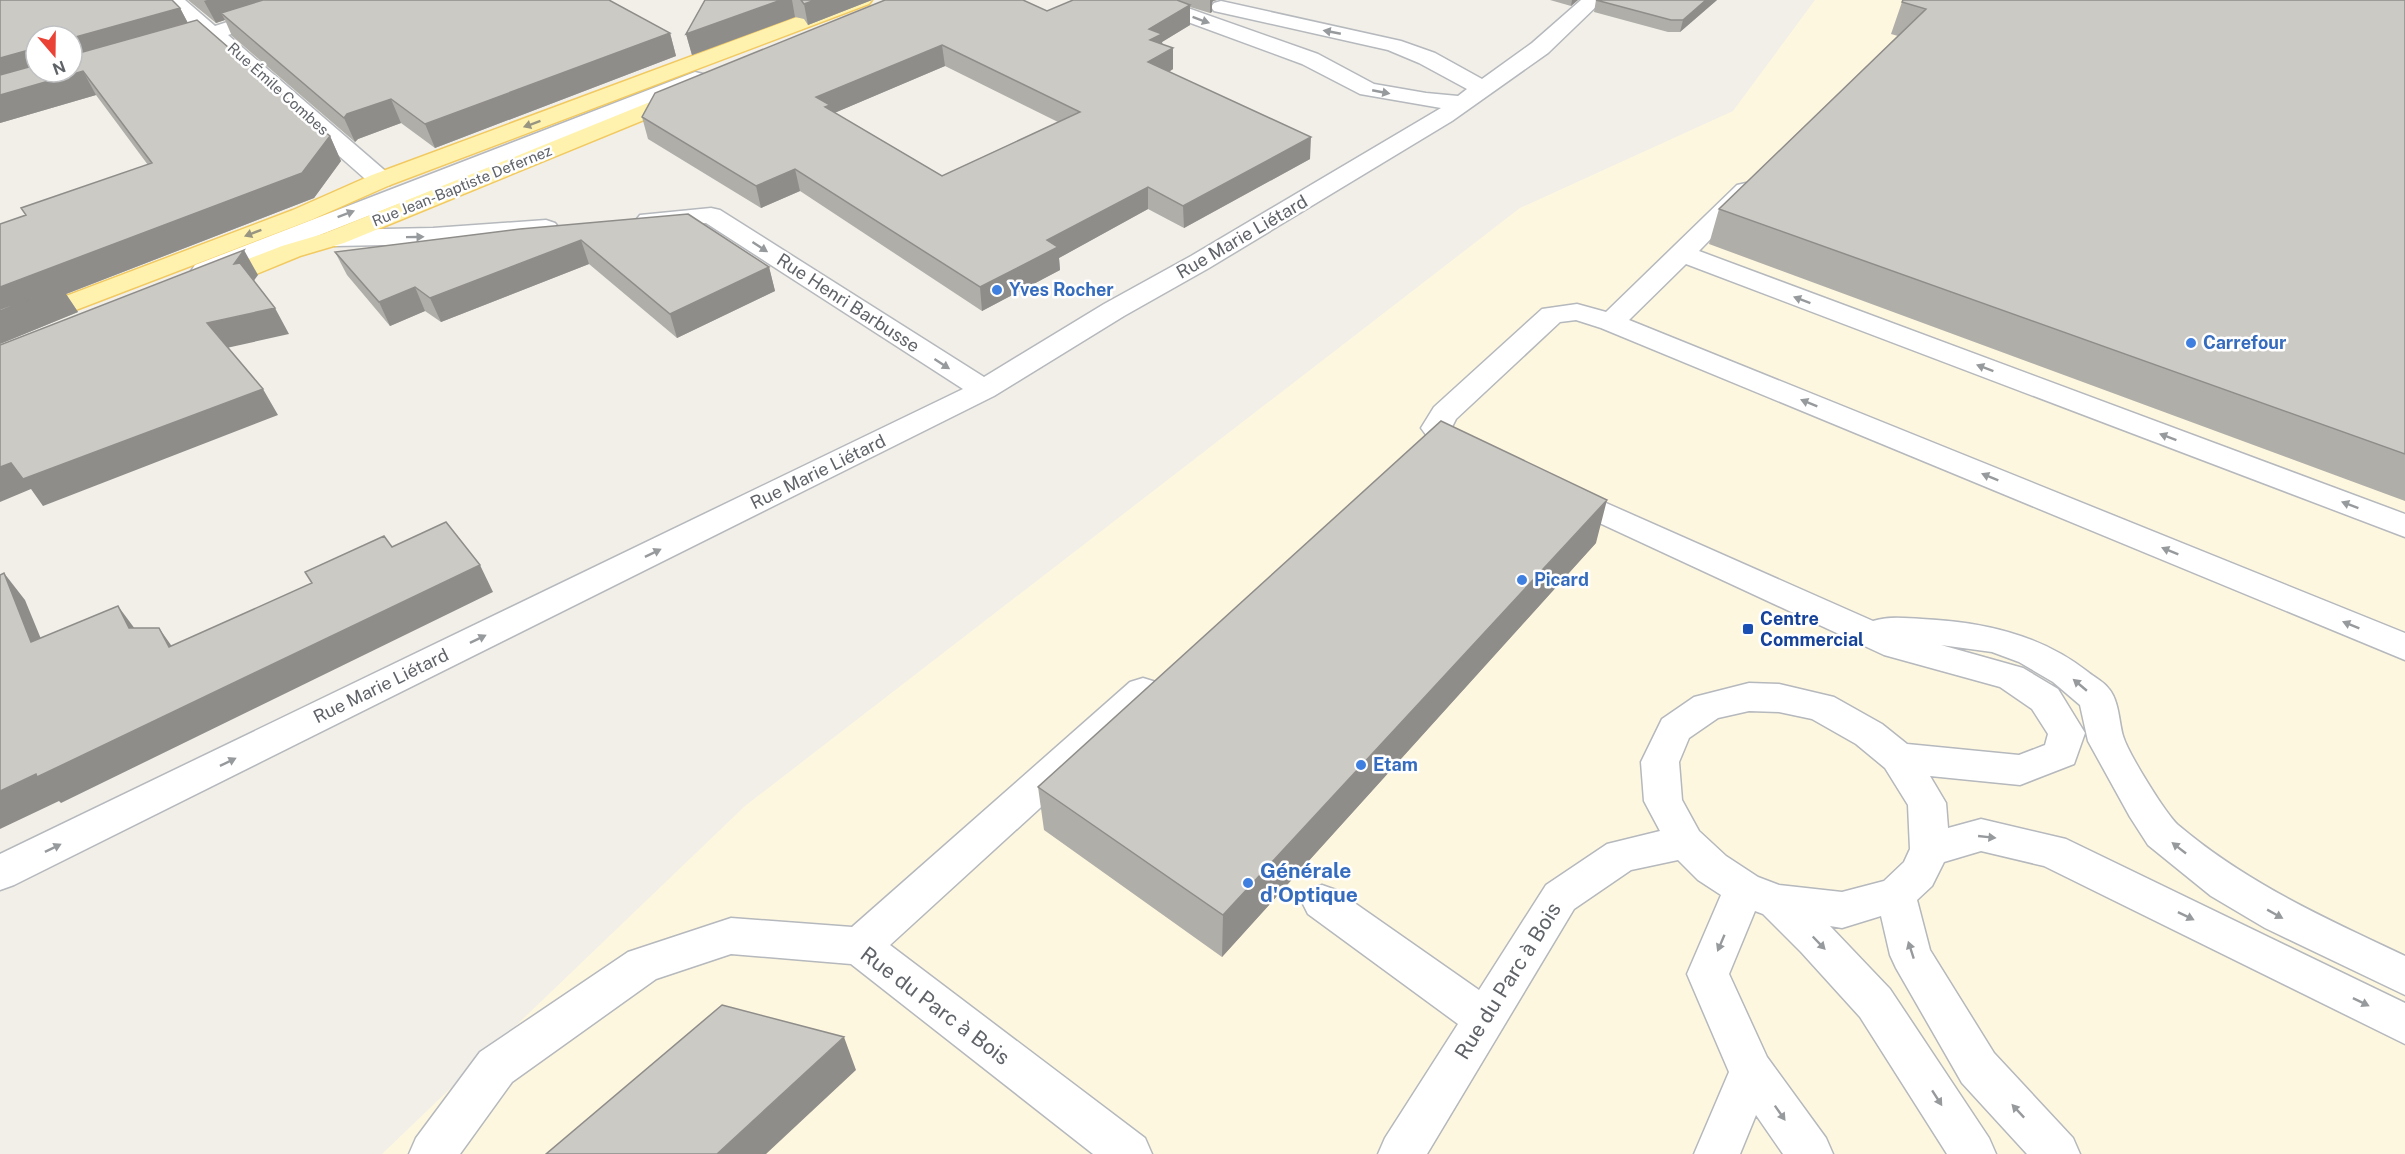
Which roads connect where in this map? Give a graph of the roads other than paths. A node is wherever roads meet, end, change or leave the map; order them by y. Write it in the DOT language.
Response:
graph roads {
  1 [pos="174,0"];
  2 [pos="317,0"];
  3 [pos="1146,0"];
  4 [pos="1198,0"];
  5 [pos="1593,0"];
  6 [pos="875,7"];
  7 [pos="213,33"];
  8 [pos="801,47"];
  9 [pos="155,51"];
  10 [pos="714,83"];
  11 [pos="1473,96"];
  12 [pos="1762,174"];
  13 [pos="381,180"];
  14 [pos="630,222"];
  15 [pos="572,226"];
  16 [pos="335,238"];
  17 [pos="1682,254"];
  18 [pos="194,289"];
  19 [pos="1611,322"];
  20 [pos="0,331"];
  21 [pos="22,347"];
  22 [pos="984,390"];
  23 [pos="1492,462"];
  24 [pos="1535,482"];
  25 [pos="2405,525"];
  26 [pos="1786,596"];
  27 [pos="2405,647"];
  28 [pos="1168,669"];
  29 [pos="1898,758"];
  30 [pos="1685,842"];
  31 [pos="1930,849"];
  32 [pos="0,873"];
  33 [pos="1760,895"];
  34 [pos="1896,895"];
  35 [pos="1322,902"];
  36 [pos="860,946"];
  37 [pos="2405,976"];
  38 [pos="1484,1018"];
  39 [pos="2405,1024"];
  40 [pos="1751,1072"];
  41 [pos="432,1154"];
  42 [pos="1129,1154"];
  43 [pos="1401,1154"];
  44 [pos="1716,1154"];
  45 [pos="1809,1154"];
  46 [pos="1973,1154"];
  47 [pos="2057,1154"];
  1 -- 7 [label="street, Rue Émile Combes"];
  2 -- 7 [label="street"];
  3 -- 11 [label="street, one-way"];
  11 -- 4 [label="street, one-way"];
  5 -- 11 [label="street, Rue Marie Liétard"];
  6 -- 8 [label="main road"];
  6 -- 13 [label="main road, Rue Jean-Baptiste Defernez, one-way"];
  21 -- 6 [label="street, one-way"];
  7 -- 9 [label="street"];
  7 -- 13 [label="street, Rue Émile Combes"];
  10 -- 16 [label="main road, Rue Jean-Baptiste Defernez"];
  11 -- 22 [label="street, Rue Marie Liétard"];
  12 -- 17 [label="street"];
  13 -- 20 [label="main road, Rue Jean-Baptiste Defernez, one-way"];
  14 -- 22 [label="street, Rue Henri Barbusse, one-way"];
  16 -- 15 [label="street, one-way"];
  16 -- 18 [label="main road, Rue Jean-Baptiste Defernez"];
  17 -- 19 [label="street"];
  25 -- 17 [label="street, one-way"];
  19 -- 23 [label="street"];
  27 -- 19 [label="street, one-way"];
  32 -- 22 [label="street, Rue Marie Liétard, one-way"];
  24 -- 26 [label="street"];
  26 -- 29 [label="street"];
  26 -- 37 [label="street"];
  28 -- 36 [label="street"];
  29 -- 30 [label="street"];
  29 -- 31 [label="street"];
  30 -- 33 [label="street"];
  30 -- 38 [label="street, Rue du Parc à Bois"];
  31 -- 34 [label="street"];
  31 -- 39 [label="street, one-way"];
  33 -- 34 [label="street"];
  33 -- 40 [label="street, one-way"];
  33 -- 46 [label="street, one-way"];
  47 -- 34 [label="street, one-way"];
  35 -- 38 [label="street"];
  36 -- 41 [label="street, Rue du Parc à Bois"];
  36 -- 42 [label="street, Rue du Parc à Bois"];
  38 -- 43 [label="street, Rue du Parc à Bois"];
  40 -- 44 [label="street"];
  40 -- 45 [label="street, one-way"];
}
